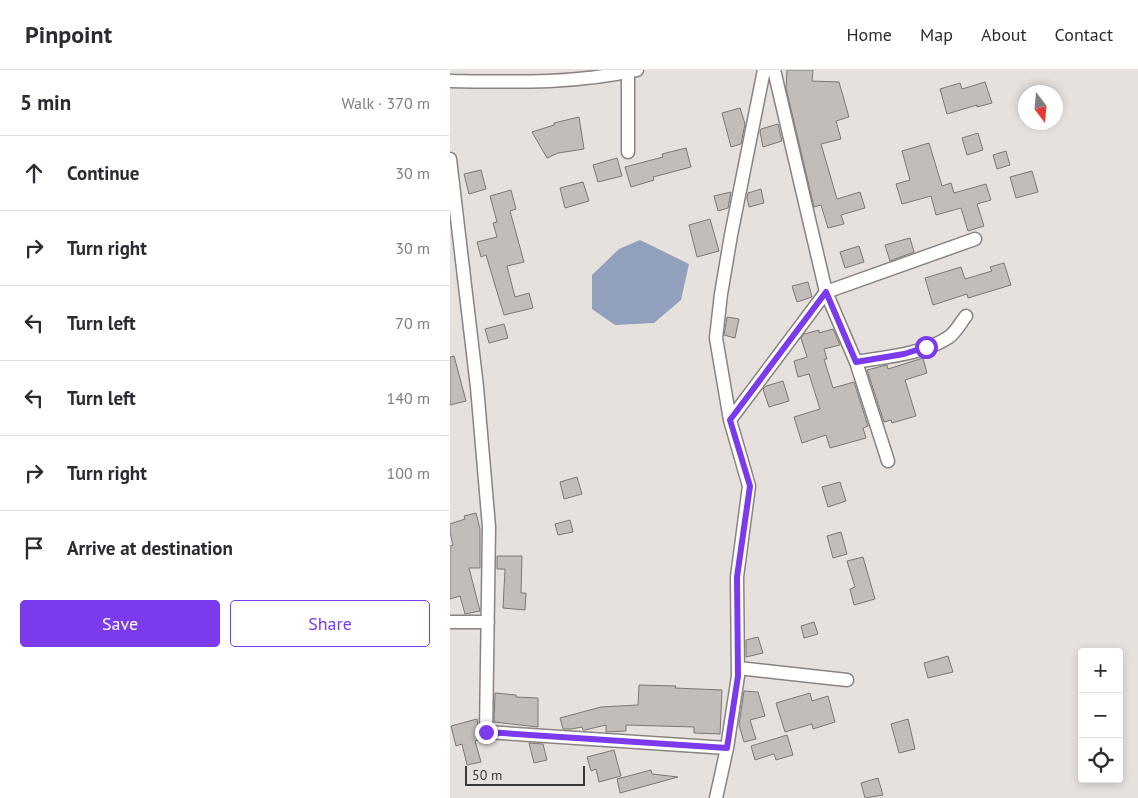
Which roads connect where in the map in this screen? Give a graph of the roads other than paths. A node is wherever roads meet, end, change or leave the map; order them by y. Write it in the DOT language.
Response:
graph roads {
  1 [pos="764,70"];
  2 [pos="774,70"];
  3 [pos="632,71"];
  4 [pos="450,81"];
  5 [pos="628,152"];
  6 [pos="450,159"];
  7 [pos="975,239"];
  8 [pos="826,292"];
  9 [pos="966,316"];
  10 [pos="856,362"];
  11 [pos="730,420"];
  12 [pos="888,461"];
  13 [pos="450,622"];
  14 [pos="488,622"];
  15 [pos="738,668"];
  16 [pos="847,680"];
  17 [pos="727,748"];
  18 [pos="716,798"];
  1 -- 11 [label="street"];
  2 -- 8 [label="street"];
  3 -- 4 [label="street"];
  3 -- 5 [label="street"];
  6 -- 14 [label="street"];
  7 -- 8 [label="street"];
  8 -- 10 [label="street"];
  8 -- 11 [label="street"];
  9 -- 10 [label="street"];
  10 -- 12 [label="street"];
  11 -- 15 [label="street"];
  13 -- 14 [label="street"];
  14 -- 17 [label="street"];
  15 -- 16 [label="street"];
  15 -- 17 [label="street"];
  17 -- 18 [label="street"];
}
